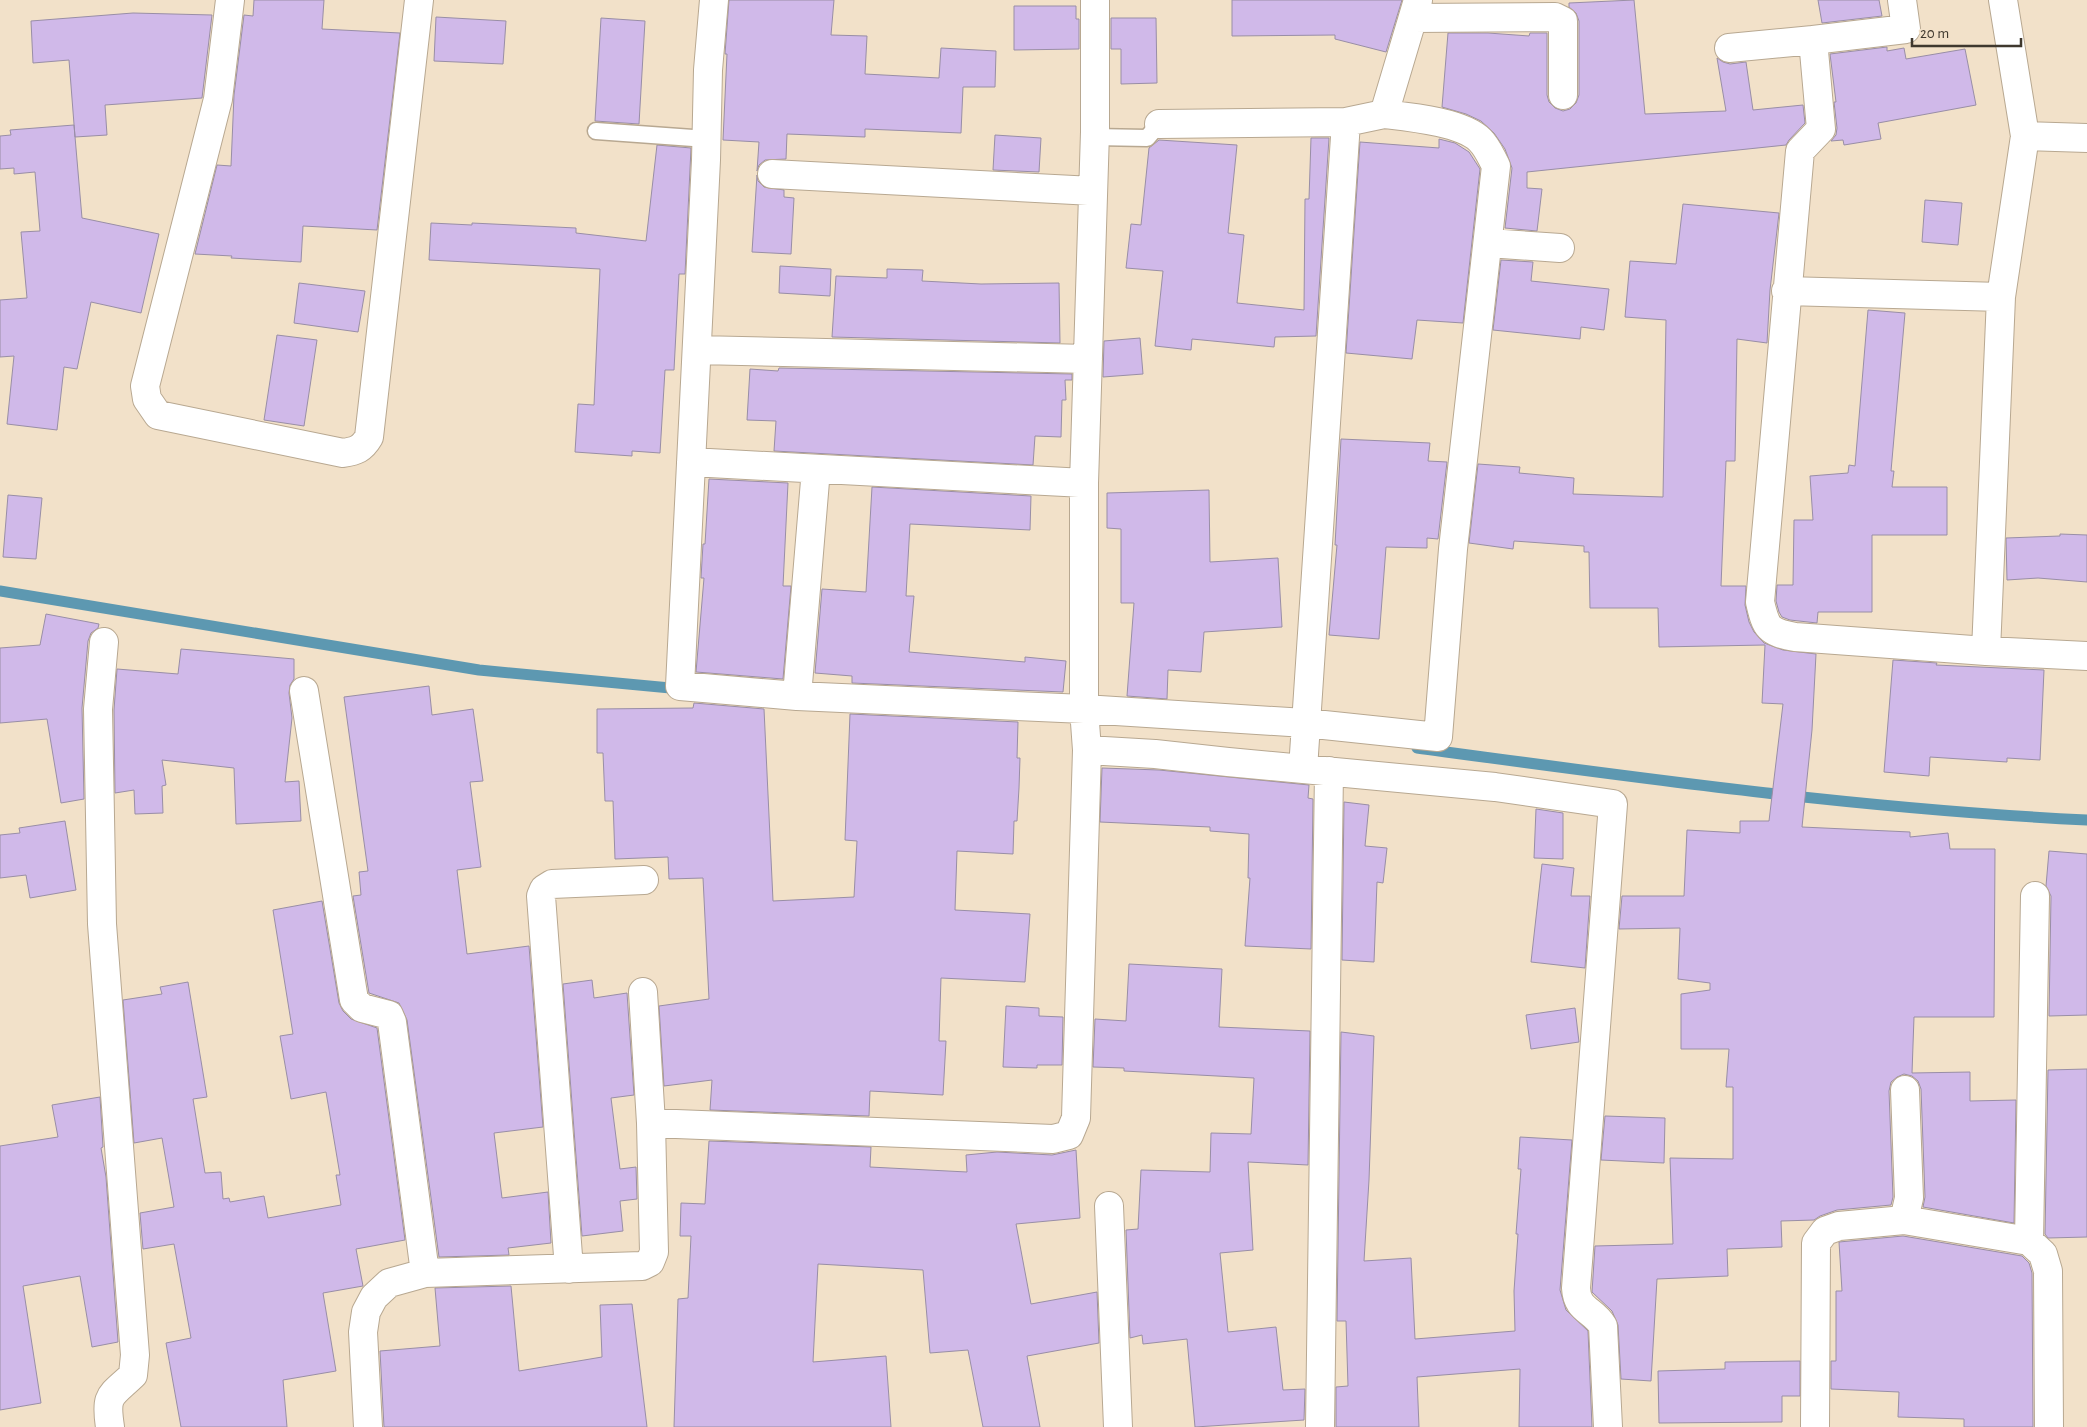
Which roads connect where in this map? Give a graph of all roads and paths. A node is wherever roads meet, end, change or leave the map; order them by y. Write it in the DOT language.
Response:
graph roads {
  1 [pos="230,0"];
  2 [pos="419,0"];
  3 [pos="714,0"];
  4 [pos="1095,0"];
  5 [pos="1902,0"];
  6 [pos="2003,0"];
  7 [pos="1416,9"];
  8 [pos="1813,40"];
  9 [pos="1729,48"];
  10 [pos="1563,95"];
  11 [pos="1384,114"];
  12 [pos="1346,122"];
  13 [pos="1159,124"];
  14 [pos="596,131"];
  15 [pos="2025,136"];
  16 [pos="1094,137"];
  17 [pos="2087,138"];
  18 [pos="707,139"];
  19 [pos="772,174"];
  20 [pos="1093,191"];
  21 [pos="1488,243"];
  22 [pos="1560,248"];
  23 [pos="1786,291"];
  24 [pos="2002,297"];
  25 [pos="696,350"];
  26 [pos="1088,359"];
  27 [pos="691,462"];
  28 [pos="816,469"];
  29 [pos="1084,483"];
  30 [pos="104,642"];
  31 [pos="1986,651"];
  32 [pos="2087,656"];
  33 [pos="304,691"];
  34 [pos="797,696"];
  35 [pos="1084,710"];
  36 [pos="1305,725"];
  37 [pos="1087,745"];
  38 [pos="1311,768"];
  39 [pos="644,880"];
  40 [pos="2035,896"];
  41 [pos="643,992"];
  42 [pos="1905,1090"];
  43 [pos="651,1123"];
  44 [pos="1109,1206"];
  45 [pos="1904,1220"];
  46 [pos="2029,1241"];
  47 [pos="569,1269"];
  48 [pos="425,1273"];
  49 [pos="110,1427"];
  50 [pos="368,1427"];
  51 [pos="1118,1427"];
  52 [pos="1320,1427"];
  53 [pos="1608,1427"];
  54 [pos="1815,1427"];
  55 [pos="2049,1427"];
  1 -- 2 [label="street"];
  3 -- 18 [label="street"];
  4 -- 16 [label="street"];
  5 -- 8 [label="street"];
  6 -- 15 [label="street"];
  7 -- 10 [label="street"];
  7 -- 11 [label="street"];
  8 -- 9 [label="street"];
  8 -- 23 [label="street"];
  11 -- 12 [label="street"];
  11 -- 21 [label="street"];
  12 -- 13 [label="street"];
  12 -- 36 [label="street"];
  13 -- 16 [label="lane"];
  14 -- 18 [label="lane"];
  15 -- 17 [label="street"];
  15 -- 24 [label="street"];
  16 -- 20 [label="street"];
  18 -- 25 [label="street"];
  19 -- 20 [label="street"];
  20 -- 26 [label="street"];
  21 -- 22 [label="street"];
  21 -- 36 [label="street"];
  23 -- 24 [label="street"];
  23 -- 31 [label="street"];
  24 -- 31 [label="street"];
  25 -- 26 [label="street"];
  25 -- 27 [label="street"];
  26 -- 29 [label="street"];
  27 -- 28 [label="street"];
  27 -- 34 [label="street"];
  28 -- 29 [label="street"];
  28 -- 34 [label="street"];
  29 -- 35 [label="street"];
  30 -- 49 [label="street"];
  31 -- 32 [label="street"];
  33 -- 48 [label="street"];
  34 -- 35 [label="street"];
  35 -- 36 [label="street"];
  35 -- 37 [label="street"];
  36 -- 38 [label="street"];
  37 -- 38 [label="street"];
  37 -- 43 [label="street"];
  38 -- 52 [label="street"];
  38 -- 53 [label="street"];
  39 -- 47 [label="street"];
  40 -- 46 [label="street"];
  41 -- 43 [label="street"];
  42 -- 45 [label="street"];
  43 -- 47 [label="street"];
  44 -- 51 [label="street"];
  45 -- 46 [label="street"];
  45 -- 54 [label="street"];
  46 -- 55 [label="street"];
  47 -- 48 [label="street"];
  48 -- 50 [label="street"];
}
